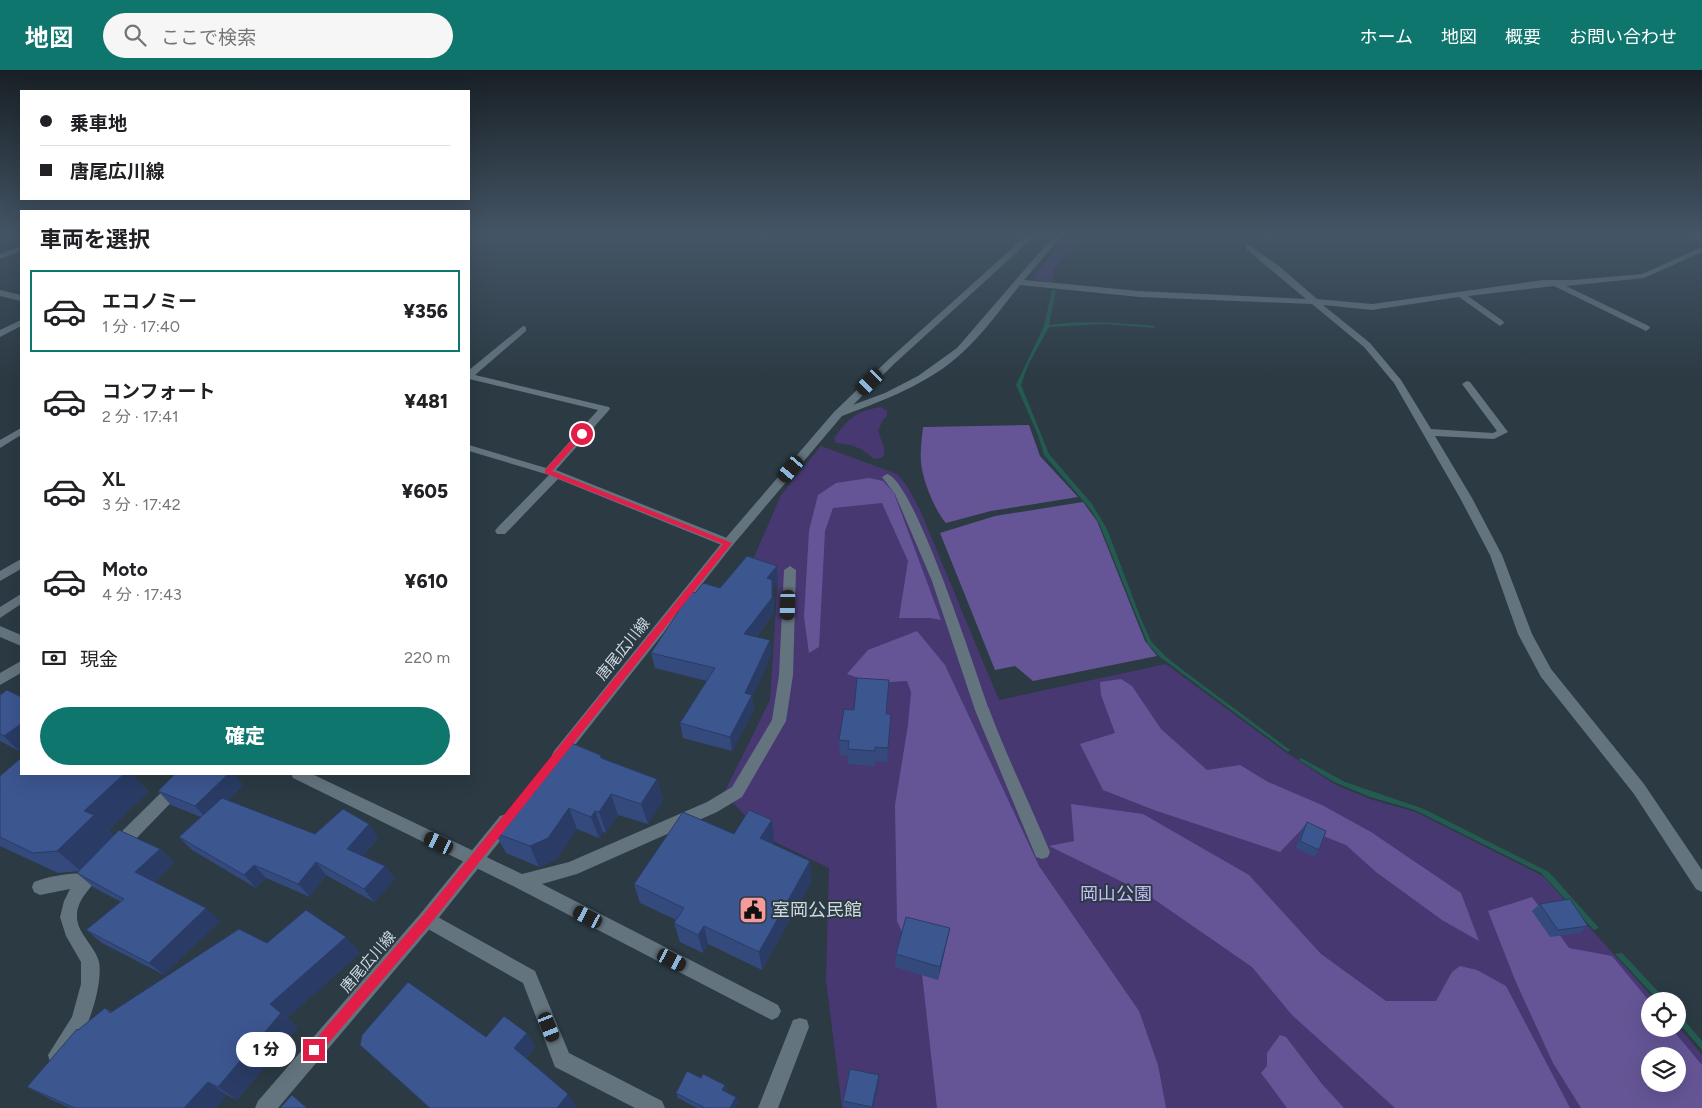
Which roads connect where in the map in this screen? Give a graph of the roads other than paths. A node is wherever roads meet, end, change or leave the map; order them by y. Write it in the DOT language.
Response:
graph roads {
  1 [pos="979,282"];
  2 [pos="1018,282"];
  3 [pos="1022,282"];
  4 [pos="1292,282"];
  5 [pos="1551,282"];
  6 [pos="1554,282"];
  7 [pos="1563,282"];
  8 [pos="1580,282"];
  9 [pos="0,294"];
  10 [pos="1460,294"];
  11 [pos="20,297"];
  12 [pos="1316,302"];
  13 [pos="20,324"];
  14 [pos="1500,324"];
  15 [pos="1646,328"];
  16 [pos="523,329"];
  17 [pos="0,334"];
  18 [pos="470,375"];
  19 [pos="470,376"];
  20 [pos="1467,384"];
  21 [pos="838,414"];
  22 [pos="20,432"];
  23 [pos="1427,432"];
  24 [pos="0,445"];
  25 [pos="470,448"];
  26 [pos="552,473"];
  27 [pos="887,477"];
  28 [pos="501,531"];
  29 [pos="728,543"];
  30 [pos="20,564"];
  31 [pos="790,570"];
  32 [pos="0,577"];
  33 [pos="20,599"];
  34 [pos="0,614"];
  35 [pos="0,631"];
  36 [pos="20,641"];
  37 [pos="20,667"];
  38 [pos="0,680"];
  39 [pos="548,768"];
  40 [pos="189,775"];
  41 [pos="300,775"];
  42 [pos="511,814"];
  43 [pos="1042,852"];
  44 [pos="474,861"];
  45 [pos="85,880"];
  46 [pos="521,882"];
  47 [pos="1702,884"];
  48 [pos="40,887"];
  49 [pos="427,919"];
  50 [pos="772,1011"];
  51 [pos="800,1027"];
  52 [pos="48,1069"];
  53 [pos="264,1108"];
  54 [pos="655,1108"];
  55 [pos="768,1108"];
  1 -- 21 [label="street, 唐尾広川線"];
  2 -- 21 [label="street"];
  3 -- 12 [label="street"];
  4 -- 12 [label="street"];
  5 -- 10 [label="street"];
  6 -- 15 [label="street"];
  7 -- 8 [label="street"];
  9 -- 11 [label="street"];
  10 -- 12 [label="street"];
  10 -- 14 [label="street"];
  12 -- 23 [label="street"];
  13 -- 17 [label="street"];
  16 -- 18 [label="street"];
  19 -- 26 [label="street"];
  20 -- 23 [label="street"];
  21 -- 29 [label="street, 唐尾広川線"];
  22 -- 24 [label="street"];
  23 -- 47 [label="street"];
  25 -- 26 [label="street"];
  26 -- 28 [label="street"];
  26 -- 29 [label="street"];
  27 -- 43 [label="street"];
  29 -- 39 [label="street, 唐尾広川線"];
  30 -- 32 [label="street"];
  31 -- 46 [label="street"];
  33 -- 34 [label="street"];
  35 -- 36 [label="street"];
  37 -- 38 [label="street"];
  40 -- 45 [label="street"];
  41 -- 44 [label="street"];
  42 -- 44 [label="street, 唐尾広川線"];
  44 -- 46 [label="street"];
  44 -- 49 [label="street, 唐尾広川線"];
  45 -- 48 [label="street"];
  45 -- 52 [label="street"];
  46 -- 50 [label="street"];
  49 -- 53 [label="street, 唐尾広川線"];
  49 -- 54 [label="street"];
  51 -- 55 [label="street"];
}
